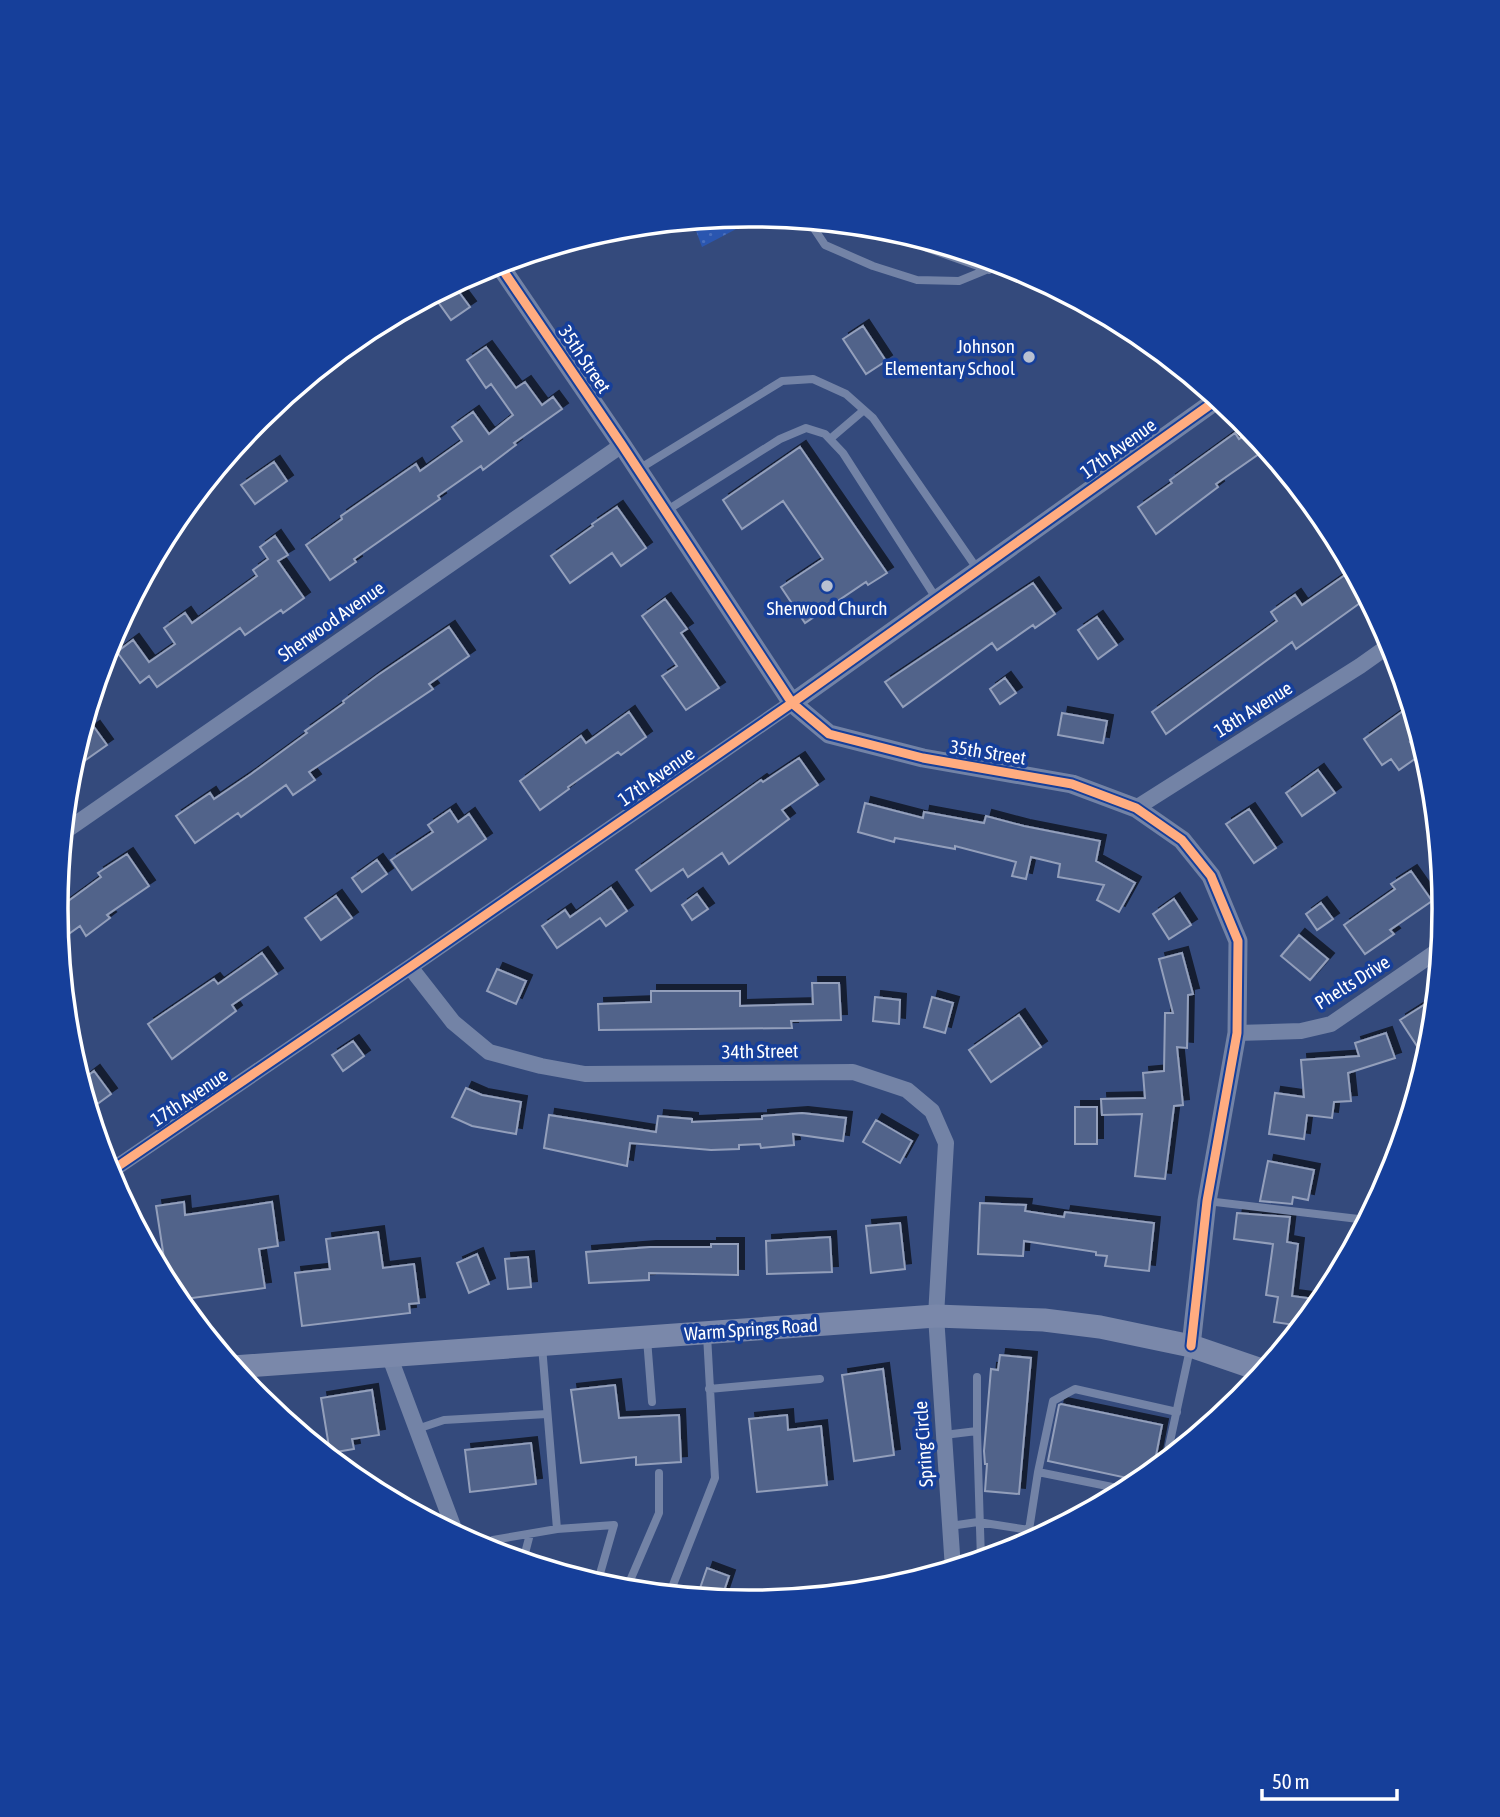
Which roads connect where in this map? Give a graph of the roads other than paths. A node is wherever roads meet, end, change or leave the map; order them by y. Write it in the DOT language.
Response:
graph roads {
  1 [pos="815,230"];
  2 [pos="989,270"];
  3 [pos="505,273"];
  4 [pos="1209,405"];
  5 [pos="864,410"];
  6 [pos="830,439"];
  7 [pos="622,444"];
  8 [pos="638,470"];
  9 [pos="666,511"];
  10 [pos="978,570"];
  11 [pos="937,599"];
  12 [pos="1381,651"];
  13 [pos="792,703"];
  14 [pos="1136,808"];
  15 [pos="74,825"];
  16 [pos="1430,956"];
  17 [pos="410,967"];
  18 [pos="1237,1033"];
  19 [pos="119,1166"];
  20 [pos="1207,1201"];
  21 [pos="1356,1219"];
  22 [pos="936,1316"];
  23 [pos="707,1332"];
  24 [pos="646,1336"];
  25 [pos="541,1343"];
  26 [pos="1191,1346"];
  27 [pos="389,1354"];
  28 [pos="245,1366"];
  29 [pos="1254,1368"];
  30 [pos="977,1377"];
  31 [pos="820,1379"];
  32 [pos="709,1389"];
  33 [pos="652,1402"];
  34 [pos="1177,1412"];
  35 [pos="547,1414"];
  36 [pos="417,1429"];
  37 [pos="977,1431"];
  38 [pos="944,1435"];
  39 [pos="1169,1446"];
  40 [pos="1038,1472"];
  41 [pos="659,1473"];
  42 [pos="1107,1489"];
  43 [pos="451,1521"];
  44 [pos="978,1522"];
  45 [pos="950,1526"];
  46 [pos="557,1529"];
  47 [pos="1029,1530"];
  48 [pos="530,1534"];
  49 [pos="493,1540"];
  50 [pos="980,1550"];
  51 [pos="525,1552"];
  52 [pos="952,1559"];
  53 [pos="600,1573"];
  54 [pos="631,1579"];
  55 [pos="673,1585"];
  1 -- 2 [label="lane"];
  3 -- 7 [label="street, 35th Street"];
  4 -- 10 [label="street, 17th Avenue"];
  5 -- 6 [label="lane"];
  5 -- 8 [label="lane"];
  5 -- 10 [label="lane"];
  6 -- 9 [label="lane"];
  6 -- 11 [label="lane"];
  7 -- 8 [label="street, 35th Street"];
  7 -- 15 [label="street, Sherwood Avenue"];
  8 -- 9 [label="street, 35th Street"];
  9 -- 13 [label="street, 35th Street"];
  10 -- 11 [label="street, 17th Avenue"];
  11 -- 13 [label="street, 17th Avenue"];
  12 -- 14 [label="street, 18th Avenue"];
  13 -- 14 [label="street, 35th Street"];
  13 -- 17 [label="street, 17th Avenue"];
  14 -- 18 [label="street, 35th Street"];
  16 -- 18 [label="street, Phelts Drive"];
  17 -- 19 [label="street, 17th Avenue"];
  17 -- 22 [label="street, 34th Street"];
  18 -- 20 [label="street, 35th Street"];
  20 -- 21 [label="lane"];
  20 -- 26 [label="street, 35th Street"];
  22 -- 23 [label="main road, Warm Springs Road"];
  22 -- 26 [label="main road, Warm Springs Road"];
  22 -- 38 [label="street, Spring Circle"];
  23 -- 24 [label="main road, Warm Springs Road"];
  23 -- 32 [label="lane"];
  24 -- 25 [label="main road, Warm Springs Road"];
  24 -- 33 [label="lane"];
  25 -- 27 [label="main road, Warm Springs Road"];
  25 -- 35 [label="lane"];
  26 -- 29 [label="main road, Warm Springs Road"];
  26 -- 34 [label="lane"];
  27 -- 28 [label="main road, Warm Springs Road"];
  27 -- 36 [label="street"];
  30 -- 37 [label="lane"];
  31 -- 32 [label="lane"];
  32 -- 55 [label="lane"];
  34 -- 39 [label="lane"];
  34 -- 40 [label="lane"];
  35 -- 36 [label="lane"];
  35 -- 46 [label="lane"];
  36 -- 43 [label="street"];
  37 -- 38 [label="lane"];
  37 -- 44 [label="lane"];
  38 -- 45 [label="street, Spring Circle"];
  40 -- 42 [label="lane"];
  40 -- 47 [label="lane"];
  41 -- 54 [label="lane"];
  44 -- 45 [label="lane"];
  44 -- 47 [label="lane"];
  44 -- 50 [label="lane"];
  45 -- 52 [label="street, Spring Circle"];
  46 -- 48 [label="lane"];
  46 -- 53 [label="lane"];
  48 -- 49 [label="lane"];
  48 -- 51 [label="lane"];
}
